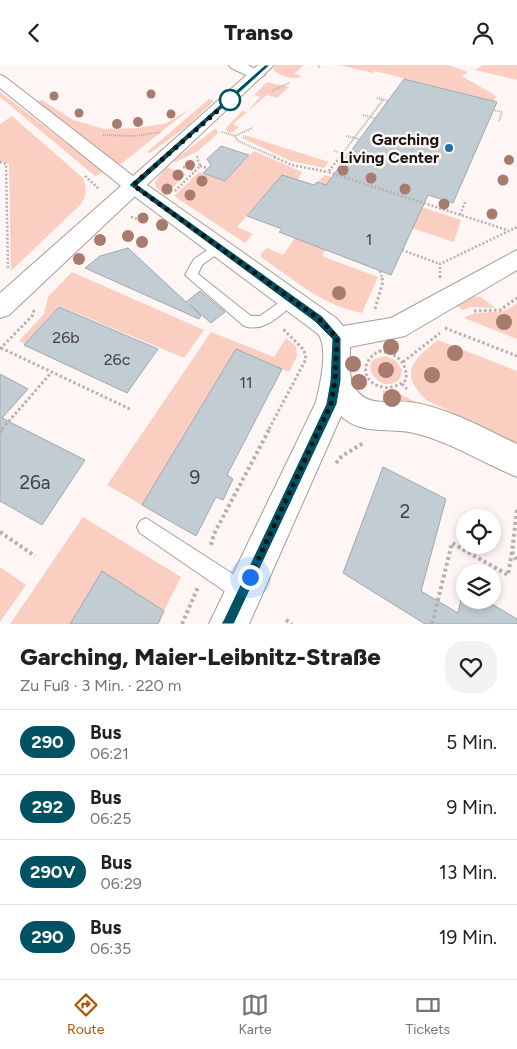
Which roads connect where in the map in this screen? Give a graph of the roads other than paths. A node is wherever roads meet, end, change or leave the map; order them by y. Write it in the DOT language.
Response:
graph roads {
  1 [pos="236,65"];
  2 [pos="262,70"];
  3 [pos="0,79"];
  4 [pos="133,185"];
  5 [pos="220,247"];
  6 [pos="517,259"];
  7 [pos="291,299"];
  8 [pos="0,308"];
  9 [pos="337,338"];
  10 [pos="335,381"];
  11 [pos="367,428"];
  12 [pos="322,457"];
  13 [pos="517,461"];
  14 [pos="146,527"];
  15 [pos="243,592"];
  16 [pos="229,624"];
  1 -- 2 [label="street"];
  2 -- 4 [label="street"];
  3 -- 4 [label="street"];
  4 -- 5 [label="street"];
  4 -- 8 [label="street"];
  5 -- 7 [label="street"];
  5 -- 7 [label="lane"];
  6 -- 9 [label="street"];
  7 -- 9 [label="street"];
  9 -- 10 [label="street"];
  10 -- 11 [label="street"];
  10 -- 12 [label="street"];
  11 -- 12 [label="street"];
  11 -- 13 [label="street"];
  12 -- 15 [label="street"];
  14 -- 15 [label="lane"];
  15 -- 16 [label="street"];
}
